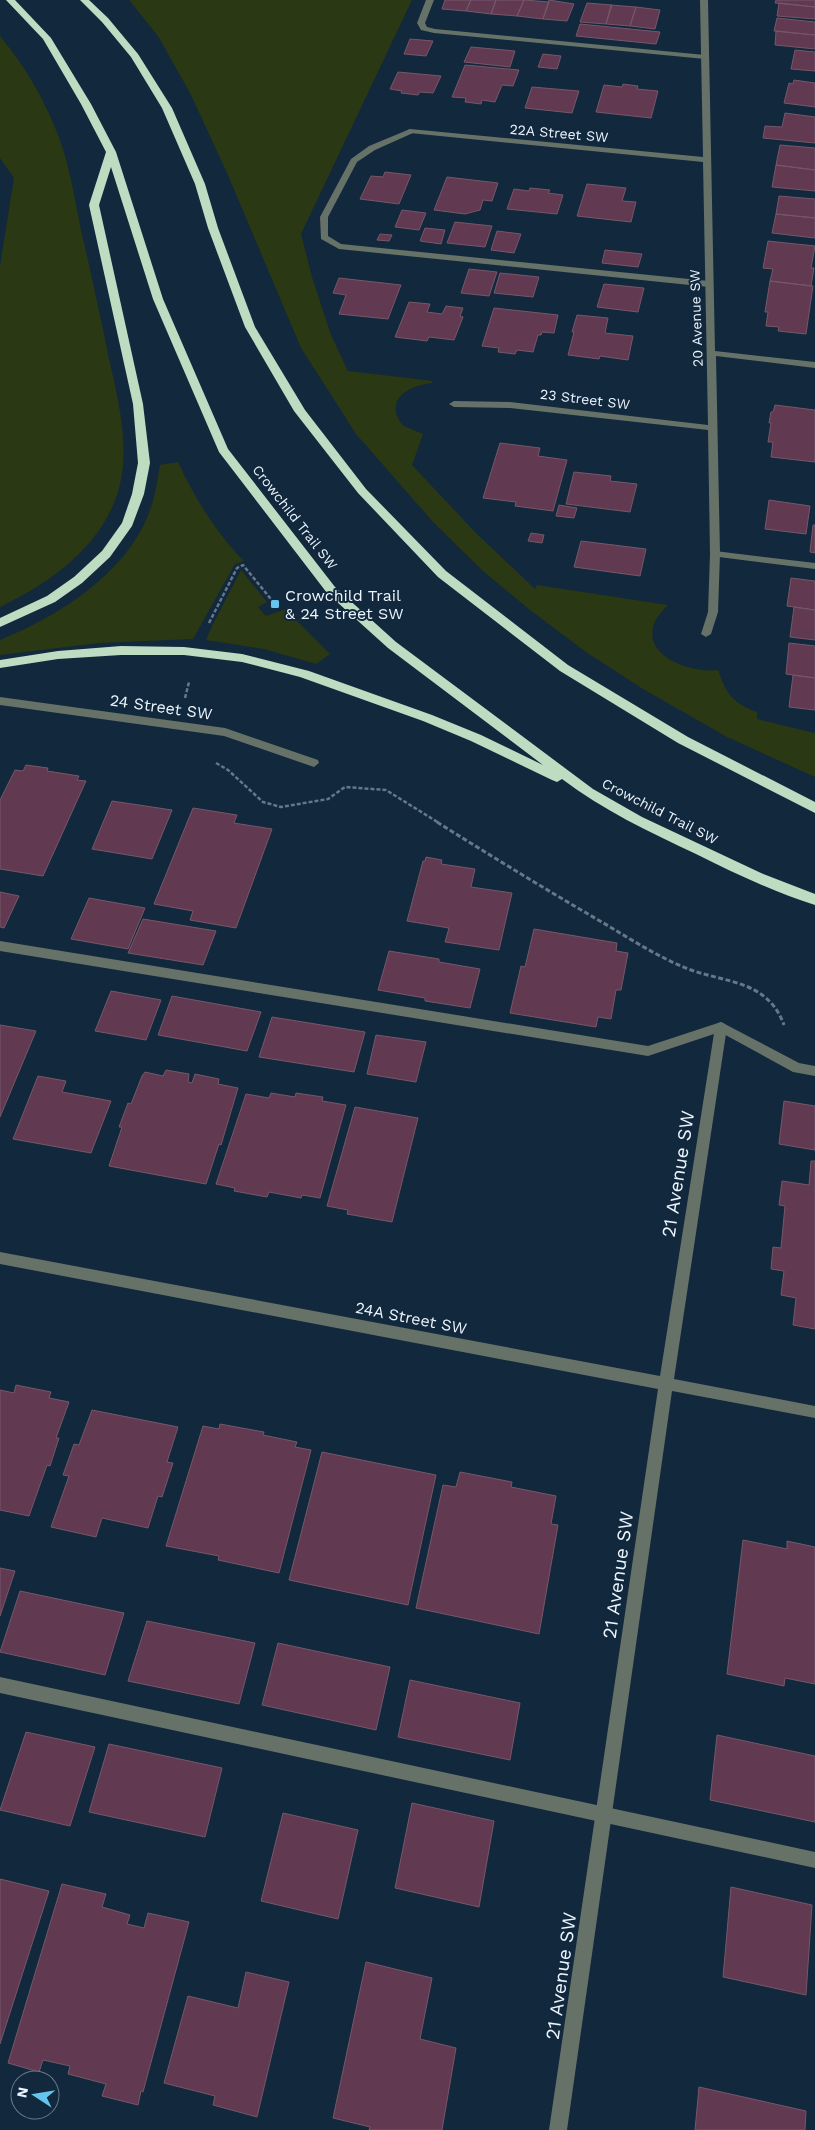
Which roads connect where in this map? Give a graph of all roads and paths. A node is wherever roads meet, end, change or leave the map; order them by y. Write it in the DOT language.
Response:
graph roads {
  1 [pos="10,0"];
  2 [pos="84,0"];
  3 [pos="430,0"];
  4 [pos="704,0"];
  5 [pos="705,57"];
  6 [pos="111,152"];
  7 [pos="706,160"];
  8 [pos="709,284"];
  9 [pos="712,353"];
  10 [pos="815,365"];
  11 [pos="454,404"];
  12 [pos="712,428"];
  13 [pos="715,554"];
  14 [pos="815,566"];
  15 [pos="275,604"];
  16 [pos="0,623"];
  17 [pos="209,623"];
  18 [pos="706,634"];
  19 [pos="0,664"];
  20 [pos="191,675"];
  21 [pos="0,701"];
  22 [pos="184,702"];
  23 [pos="211,760"];
  24 [pos="314,763"];
  25 [pos="588,792"];
  26 [pos="815,808"];
  27 [pos="815,900"];
  28 [pos="0,946"];
  29 [pos="721,1026"];
  30 [pos="785,1030"];
  31 [pos="815,1071"];
  32 [pos="0,1258"];
  33 [pos="666,1384"];
  34 [pos="815,1412"];
  35 [pos="0,1685"];
  36 [pos="604,1815"];
  37 [pos="815,1860"];
  38 [pos="558,2130"];
  1 -- 6 [label="highway, Crowchild Trail SW"];
  2 -- 26 [label="highway"];
  3 -- 5 [label="street"];
  4 -- 5 [label="street, 20 Avenue SW"];
  5 -- 7 [label="street, 20 Avenue SW"];
  6 -- 16 [label="highway"];
  6 -- 25 [label="highway, Crowchild Trail SW"];
  7 -- 8 [label="street, 20 Avenue SW"];
  7 -- 8 [label="street, 22A Street SW"];
  8 -- 9 [label="street, 20 Avenue SW"];
  9 -- 10 [label="street"];
  9 -- 12 [label="street, 20 Avenue SW"];
  11 -- 12 [label="street, 23 Street SW"];
  12 -- 13 [label="street, 20 Avenue SW"];
  13 -- 14 [label="street"];
  13 -- 18 [label="street, 20 Avenue SW"];
  15 -- 17 [label="path"];
  19 -- 25 [label="highway"];
  20 -- 22 [label="path"];
  21 -- 24 [label="street, 24 Street SW"];
  23 -- 30 [label="path"];
  25 -- 27 [label="highway, Crowchild Trail SW"];
  28 -- 29 [label="street"];
  29 -- 31 [label="street"];
  29 -- 33 [label="street, 21 Avenue SW"];
  32 -- 33 [label="street, 24A Street SW"];
  33 -- 34 [label="street, 24A Street SW"];
  33 -- 36 [label="street, 21 Avenue SW"];
  35 -- 36 [label="street"];
  36 -- 37 [label="street"];
  36 -- 38 [label="street, 21 Avenue SW"];
}
